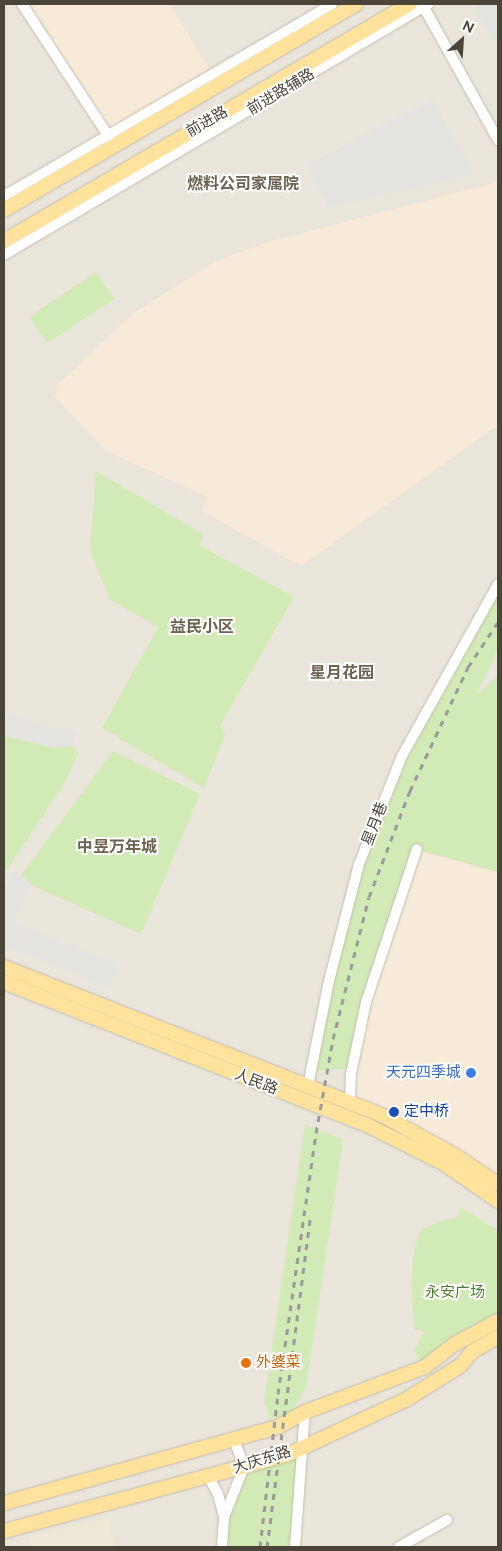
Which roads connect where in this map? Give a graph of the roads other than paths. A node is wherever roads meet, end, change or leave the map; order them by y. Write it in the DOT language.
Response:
graph roads {
  1 [pos="22,4"];
  2 [pos="332,4"];
  3 [pos="356,4"];
  4 [pos="421,4"];
  5 [pos="111,140"];
  6 [pos="498,140"];
  7 [pos="4,196"];
  8 [pos="4,210"];
  9 [pos="4,241"];
  10 [pos="4,255"];
  11 [pos="498,584"];
  12 [pos="417,849"];
  13 [pos="4,967"];
  14 [pos="4,982"];
  15 [pos="308,1086"];
  16 [pos="350,1102"];
  17 [pos="498,1184"];
  18 [pos="498,1201"];
  19 [pos="498,1321"];
  20 [pos="498,1337"];
  21 [pos="306,1412"];
  22 [pos="234,1439"];
  23 [pos="302,1446"];
  24 [pos="244,1467"];
  25 [pos="208,1476"];
  26 [pos="4,1503"];
  27 [pos="224,1517"];
  28 [pos="447,1520"];
  29 [pos="4,1531"];
  30 [pos="222,1547"];
  31 [pos="295,1547"];
  32 [pos="399,1547"];
  1 -- 5 [label="street"];
  2 -- 5 [label="street"];
  3 -- 5 [label="main road, 前进路"];
  4 -- 6 [label="street"];
  4 -- 9 [label="main road, 前进路"];
  4 -- 10 [label="street, 前进路辅路"];
  5 -- 7 [label="street"];
  5 -- 8 [label="main road, 前进路"];
  11 -- 15 [label="street, 星月巷"];
  12 -- 16 [label="street"];
  13 -- 15 [label="main road, 人民路"];
  14 -- 18 [label="main road, 人民路"];
  15 -- 16 [label="main road, 人民路"];
  16 -- 17 [label="main road, 人民路"];
  19 -- 21 [label="main road, 大庆东路"];
  20 -- 23 [label="main road, 大庆东路"];
  21 -- 22 [label="main road, 大庆东路"];
  21 -- 23 [label="street"];
  22 -- 24 [label="street"];
  22 -- 26 [label="main road, 大庆东路"];
  23 -- 24 [label="main road, 大庆东路"];
  23 -- 31 [label="street"];
  24 -- 25 [label="main road, 大庆东路"];
  24 -- 27 [label="street"];
  25 -- 27 [label="street"];
  25 -- 29 [label="main road, 大庆东路"];
  27 -- 30 [label="street"];
  28 -- 32 [label="street"];
}
